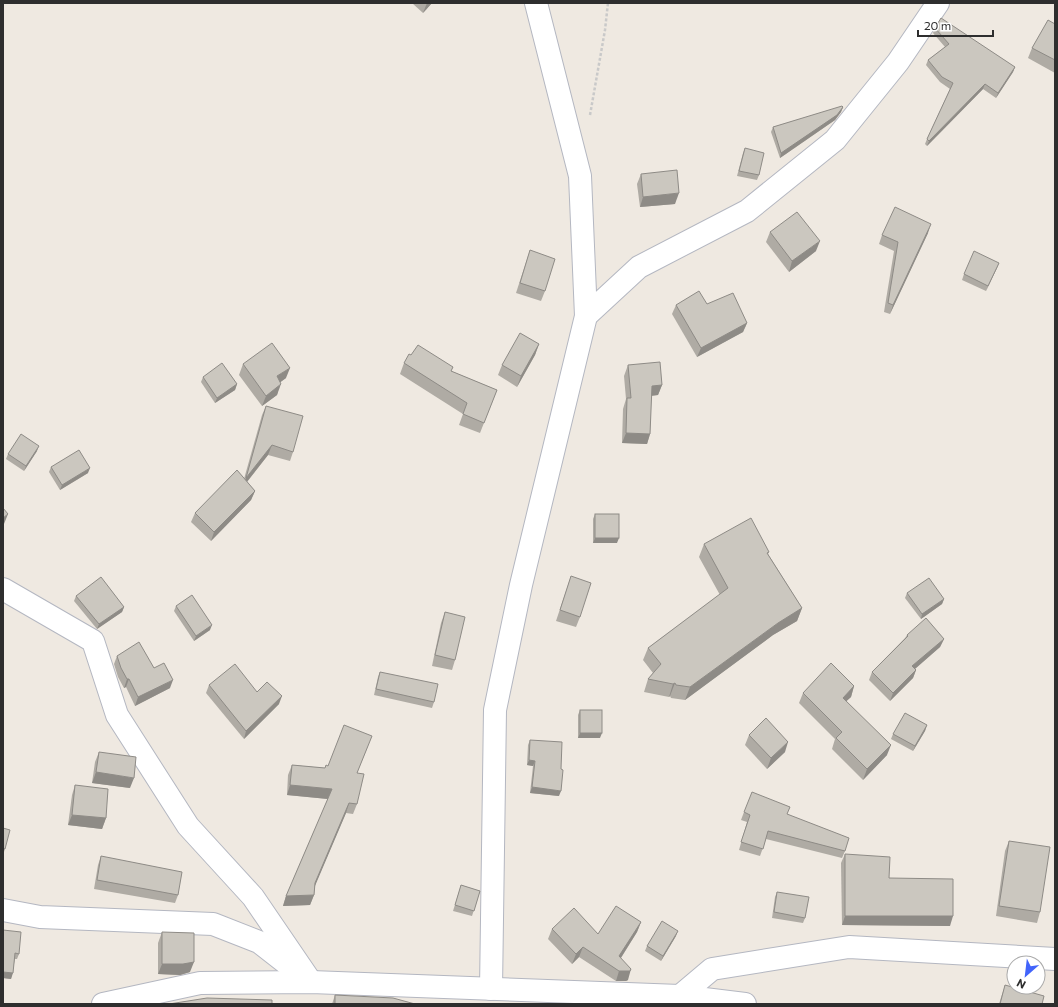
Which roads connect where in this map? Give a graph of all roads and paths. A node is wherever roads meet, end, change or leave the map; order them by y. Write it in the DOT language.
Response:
graph roads {
  1 [pos="536,3"];
  2 [pos="608,3"];
  3 [pos="938,3"];
  4 [pos="589,122"];
  5 [pos="586,316"];
  6 [pos="3,589"];
  7 [pos="3,910"];
  8 [pos="1055,959"];
  9 [pos="311,982"];
  10 [pos="491,989"];
  11 [pos="680,996"];
  12 [pos="103,1004"];
  13 [pos="745,1004"];
  1 -- 5 [label="street"];
  2 -- 4 [label="path"];
  3 -- 5 [label="street"];
  5 -- 10 [label="street"];
  6 -- 9 [label="street"];
  7 -- 9 [label="street"];
  8 -- 11 [label="street"];
  9 -- 10 [label="street"];
  9 -- 12 [label="street"];
  10 -- 11 [label="street"];
  11 -- 13 [label="street"];
}
